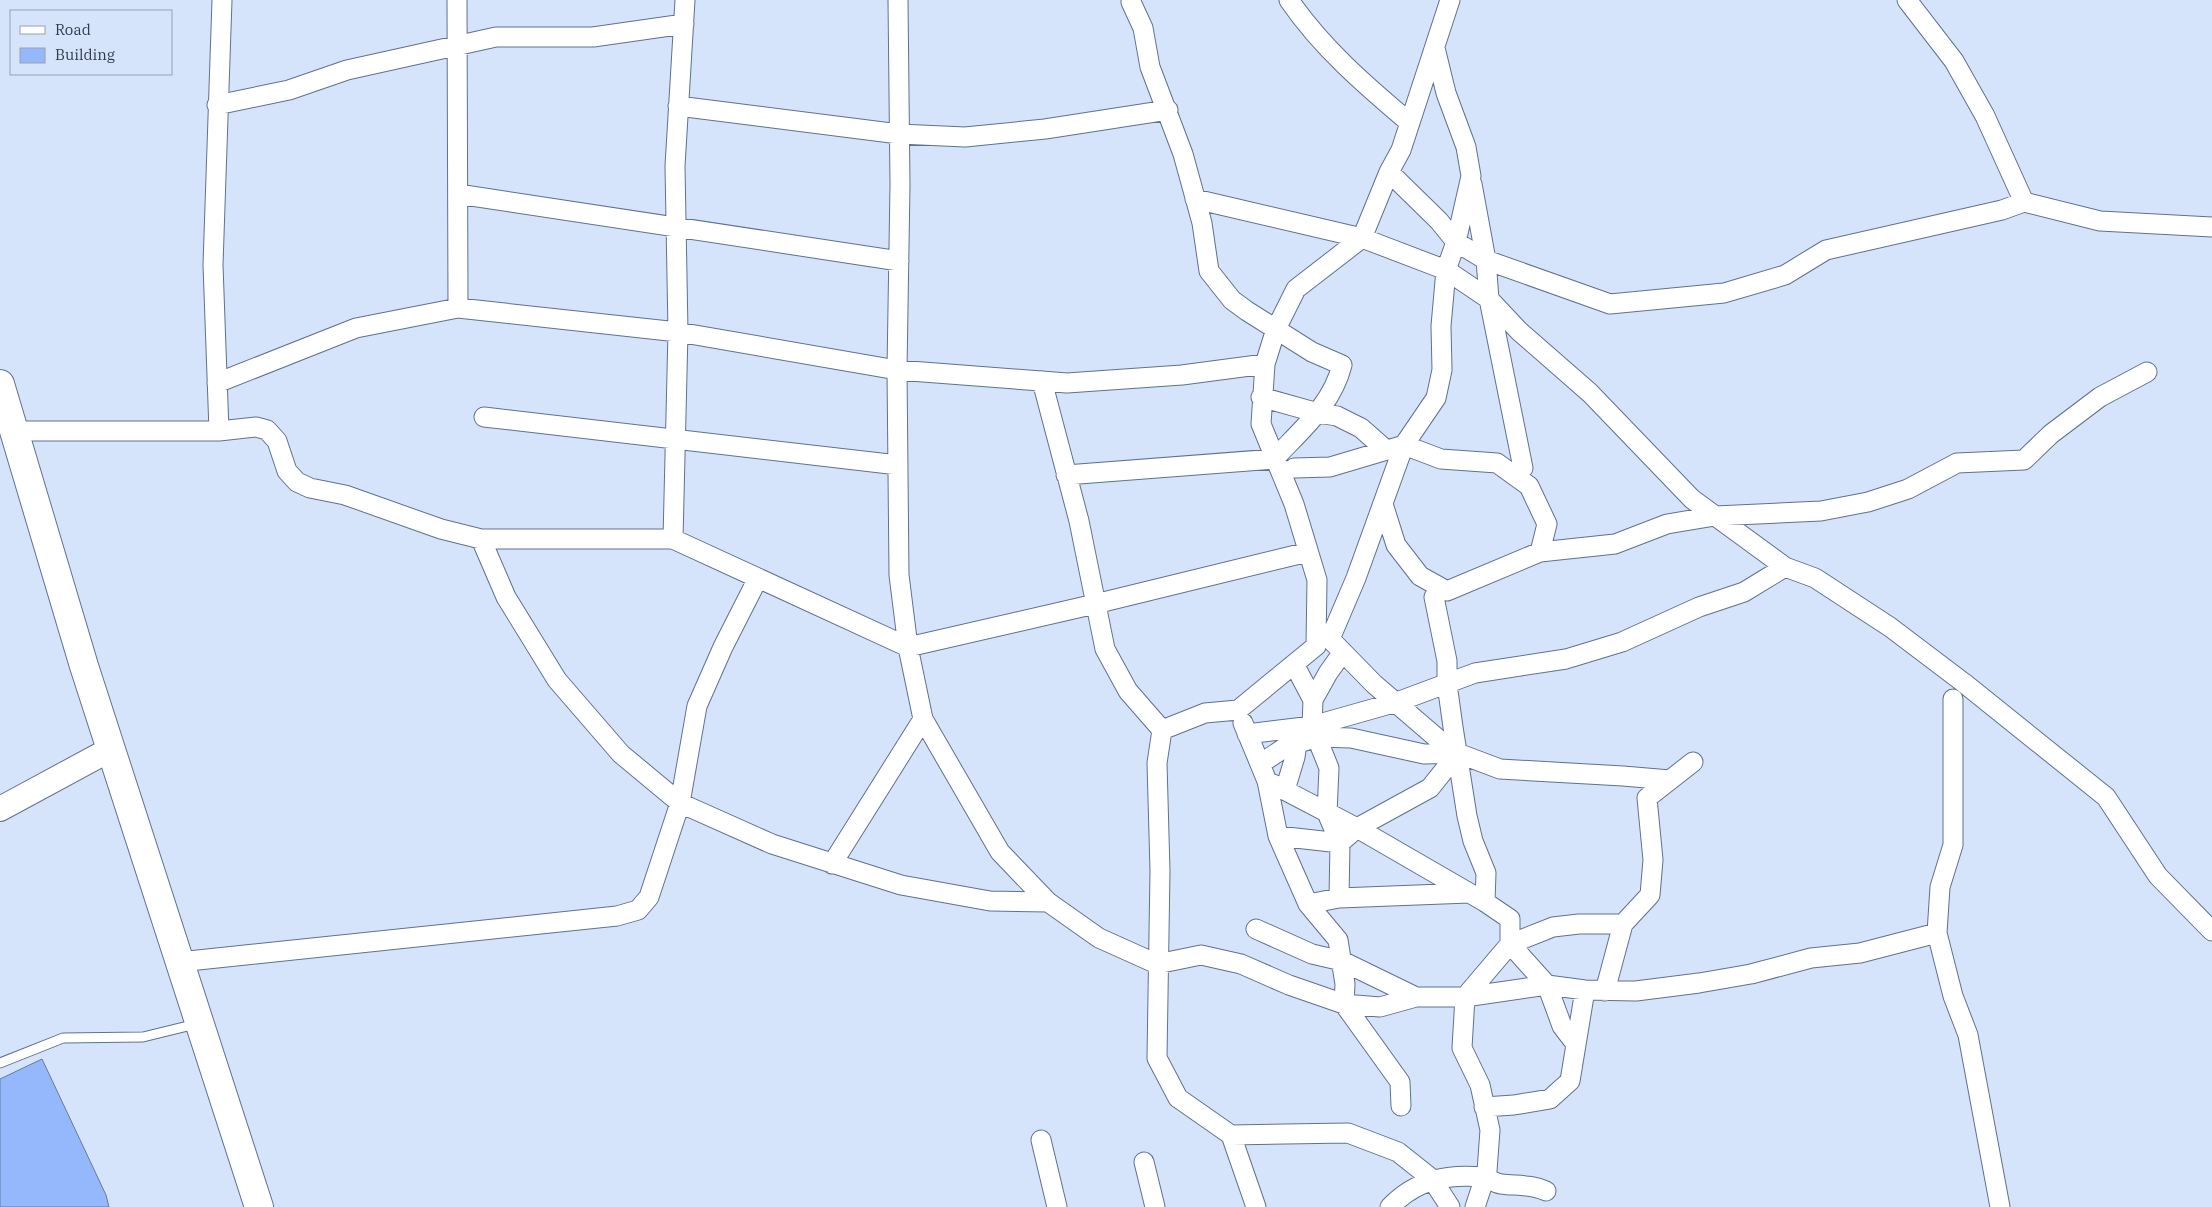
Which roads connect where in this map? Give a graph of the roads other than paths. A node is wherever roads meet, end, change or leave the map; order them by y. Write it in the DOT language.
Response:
graph roads {
  1 [pos="222,0"];
  2 [pos="457,0"];
  3 [pos="685,0"];
  4 [pos="898,0"];
  5 [pos="1288,0"];
  6 [pos="1450,0"];
  7 [pos="1907,0"];
  8 [pos="1131,2"];
  9 [pos="684,24"];
  10 [pos="457,46"];
  11 [pos="1435,46"];
  12 [pos="217,105"];
  13 [pos="678,106"];
  14 [pos="1168,110"];
  15 [pos="1410,122"];
  16 [pos="900,134"];
  17 [pos="1389,172"];
  18 [pos="1471,176"];
  19 [pos="458,194"];
  20 [pos="1195,199"];
  21 [pos="2024,202"];
  22 [pos="676,226"];
  23 [pos="2212,227"];
  24 [pos="1362,238"];
  25 [pos="1456,242"];
  26 [pos="1486,260"];
  27 [pos="899,261"];
  28 [pos="1446,270"];
  29 [pos="1489,299"];
  30 [pos="458,308"];
  31 [pos="1276,329"];
  32 [pos="678,332"];
  33 [pos="1265,364"];
  34 [pos="897,370"];
  35 [pos="2147,372"];
  36 [pos="1042,381"];
  37 [pos="217,383"];
  38 [pos="0,384"];
  39 [pos="1262,397"];
  40 [pos="1318,414"];
  41 [pos="484,417"];
  42 [pos="16,431"];
  43 [pos="219,431"];
  44 [pos="676,441"];
  45 [pos="1404,445"];
  46 [pos="1386,450"];
  47 [pos="1274,459"];
  48 [pos="898,465"];
  49 [pos="1294,468"];
  50 [pos="1523,468"];
  51 [pos="1066,475"];
  52 [pos="1383,504"];
  53 [pos="1715,516"];
  54 [pos="481,538"];
  55 [pos="673,539"];
  56 [pos="1308,552"];
  57 [pos="1540,552"];
  58 [pos="1785,567"];
  59 [pos="758,578"];
  60 [pos="1434,596"];
  61 [pos="1096,604"];
  62 [pos="908,647"];
  63 [pos="1343,652"];
  64 [pos="1294,664"];
  65 [pos="1447,684"];
  66 [pos="1953,698"];
  67 [pos="1314,700"];
  68 [pos="1397,702"];
  69 [pos="1238,710"];
  70 [pos="923,719"];
  71 [pos="1162,730"];
  72 [pos="1315,731"];
  73 [pos="1248,734"];
  74 [pos="1297,743"];
  75 [pos="111,749"];
  76 [pos="1458,753"];
  77 [pos="1693,762"];
  78 [pos="1263,773"];
  79 [pos="1670,780"];
  80 [pos="1285,790"];
  81 [pos="680,803"];
  82 [pos="0,809"];
  83 [pos="1327,813"];
  84 [pos="1356,828"];
  85 [pos="1278,836"];
  86 [pos="1340,843"];
  87 [pos="832,864"];
  88 [pos="1477,897"];
  89 [pos="1339,898"];
  90 [pos="1048,902"];
  91 [pos="1308,904"];
  92 [pos="1623,924"];
  93 [pos="1256,929"];
  94 [pos="2212,930"];
  95 [pos="1937,933"];
  96 [pos="1510,944"];
  97 [pos="1342,961"];
  98 [pos="179,962"];
  99 [pos="1157,964"];
  100 [pos="1546,985"];
  101 [pos="1584,990"];
  102 [pos="1605,991"];
  103 [pos="1416,997"];
  104 [pos="1466,998"];
  105 [pos="1344,1004"];
  106 [pos="199,1023"];
  107 [pos="1575,1044"];
  108 [pos="0,1063"];
  109 [pos="1401,1106"];
  110 [pos="1484,1107"];
  111 [pos="1231,1135"];
  112 [pos="1041,1140"];
  113 [pos="1144,1162"];
  114 [pos="1485,1177"];
  115 [pos="1432,1179"];
  116 [pos="1546,1191"];
  117 [pos="1061,1206"];
  118 [pos="259,1207"];
  119 [pos="1155,1207"];
  120 [pos="1256,1207"];
  121 [pos="1390,1207"];
  122 [pos="1450,1207"];
  123 [pos="1476,1207"];
  124 [pos="2000,1207"];
  1 -- 12 [label="street"];
  2 -- 10 [label="street"];
  3 -- 9 [label="street"];
  4 -- 16 [label="street"];
  5 -- 15 [label="street"];
  6 -- 11 [label="street"];
  7 -- 21 [label="street"];
  8 -- 14 [label="street"];
  9 -- 10 [label="street"];
  9 -- 13 [label="street"];
  10 -- 12 [label="street"];
  10 -- 19 [label="street"];
  11 -- 15 [label="street"];
  11 -- 18 [label="street"];
  12 -- 37 [label="street"];
  13 -- 16 [label="street"];
  13 -- 22 [label="street"];
  14 -- 16 [label="street"];
  14 -- 20 [label="street"];
  15 -- 17 [label="street"];
  16 -- 27 [label="street"];
  17 -- 24 [label="street"];
  17 -- 25 [label="street"];
  18 -- 25 [label="street"];
  18 -- 26 [label="street"];
  19 -- 22 [label="street"];
  19 -- 30 [label="street"];
  20 -- 24 [label="street"];
  20 -- 31 [label="street"];
  21 -- 23 [label="street"];
  21 -- 26 [label="street"];
  22 -- 27 [label="street"];
  22 -- 32 [label="street"];
  24 -- 28 [label="street"];
  24 -- 31 [label="street"];
  25 -- 26 [label="street"];
  25 -- 28 [label="street"];
  26 -- 29 [label="street"];
  27 -- 34 [label="street"];
  28 -- 29 [label="street"];
  28 -- 45 [label="street"];
  29 -- 50 [label="street"];
  29 -- 53 [label="street"];
  30 -- 32 [label="street"];
  30 -- 37 [label="street"];
  31 -- 33 [label="street"];
  31 -- 40 [label="street"];
  32 -- 34 [label="street"];
  32 -- 44 [label="street"];
  33 -- 36 [label="street"];
  33 -- 39 [label="street"];
  34 -- 36 [label="street"];
  34 -- 48 [label="street"];
  35 -- 53 [label="street"];
  36 -- 51 [label="street"];
  37 -- 43 [label="street"];
  38 -- 42 [label="highway"];
  39 -- 40 [label="street"];
  39 -- 47 [label="street"];
  40 -- 46 [label="street"];
  40 -- 47 [label="street"];
  41 -- 44 [label="street"];
  42 -- 43 [label="street"];
  42 -- 75 [label="highway"];
  43 -- 54 [label="street"];
  44 -- 48 [label="street"];
  44 -- 55 [label="street"];
  45 -- 46 [label="street"];
  45 -- 52 [label="street"];
  45 -- 57 [label="street"];
  46 -- 49 [label="street"];
  47 -- 51 [label="street"];
  47 -- 56 [label="street"];
  48 -- 62 [label="street"];
  51 -- 61 [label="street"];
  52 -- 57 [label="street"];
  52 -- 63 [label="street"];
  53 -- 57 [label="street"];
  53 -- 58 [label="street"];
  54 -- 55 [label="street"];
  54 -- 81 [label="street"];
  55 -- 59 [label="street"];
  56 -- 61 [label="street"];
  56 -- 64 [label="street"];
  58 -- 65 [label="street"];
  58 -- 94 [label="street"];
  59 -- 62 [label="street"];
  59 -- 81 [label="street"];
  60 -- 65 [label="street"];
  61 -- 62 [label="street"];
  61 -- 71 [label="street"];
  62 -- 70 [label="street"];
  63 -- 67 [label="street"];
  63 -- 68 [label="street"];
  64 -- 67 [label="street"];
  64 -- 69 [label="street"];
  65 -- 68 [label="street"];
  65 -- 76 [label="street"];
  66 -- 95 [label="street"];
  67 -- 72 [label="street"];
  68 -- 72 [label="street"];
  68 -- 76 [label="street"];
  69 -- 71 [label="street"];
  69 -- 73 [label="street"];
  70 -- 87 [label="street"];
  70 -- 90 [label="street"];
  71 -- 99 [label="street"];
  72 -- 73 [label="street"];
  72 -- 74 [label="street"];
  72 -- 76 [label="street"];
  72 -- 83 [label="street"];
  73 -- 78 [label="street"];
  74 -- 78 [label="street"];
  74 -- 80 [label="street"];
  75 -- 82 [label="street"];
  75 -- 98 [label="highway"];
  76 -- 79 [label="street"];
  76 -- 84 [label="street"];
  76 -- 88 [label="street"];
  77 -- 79 [label="street"];
  78 -- 80 [label="street"];
  78 -- 85 [label="street"];
  79 -- 92 [label="street"];
  80 -- 83 [label="street"];
  81 -- 87 [label="street"];
  81 -- 98 [label="street"];
  83 -- 84 [label="street"];
  83 -- 86 [label="street"];
  84 -- 86 [label="street"];
  84 -- 88 [label="street"];
  85 -- 86 [label="street"];
  85 -- 91 [label="street"];
  86 -- 89 [label="street"];
  87 -- 90 [label="street"];
  88 -- 89 [label="street"];
  88 -- 96 [label="street"];
  89 -- 91 [label="street"];
  90 -- 99 [label="street"];
  91 -- 97 [label="street"];
  92 -- 96 [label="street"];
  92 -- 102 [label="street"];
  93 -- 97 [label="street"];
  95 -- 102 [label="street"];
  95 -- 124 [label="street"];
  96 -- 100 [label="street"];
  96 -- 104 [label="street"];
  97 -- 103 [label="street"];
  97 -- 105 [label="street"];
  98 -- 106 [label="highway"];
  99 -- 105 [label="street"];
  99 -- 111 [label="street"];
  100 -- 101 [label="street"];
  100 -- 104 [label="street"];
  100 -- 107 [label="street"];
  101 -- 102 [label="street"];
  101 -- 107 [label="street"];
  103 -- 104 [label="street"];
  103 -- 105 [label="street"];
  104 -- 110 [label="street"];
  105 -- 109 [label="street"];
  106 -- 108 [label="lane"];
  106 -- 118 [label="highway"];
  107 -- 110 [label="street"];
  110 -- 114 [label="street"];
  111 -- 115 [label="street"];
  111 -- 120 [label="street"];
  112 -- 117 [label="street"];
  113 -- 119 [label="street"];
  114 -- 115 [label="street"];
  114 -- 116 [label="street"];
  114 -- 123 [label="street"];
  115 -- 121 [label="street"];
  115 -- 122 [label="street"];
}
